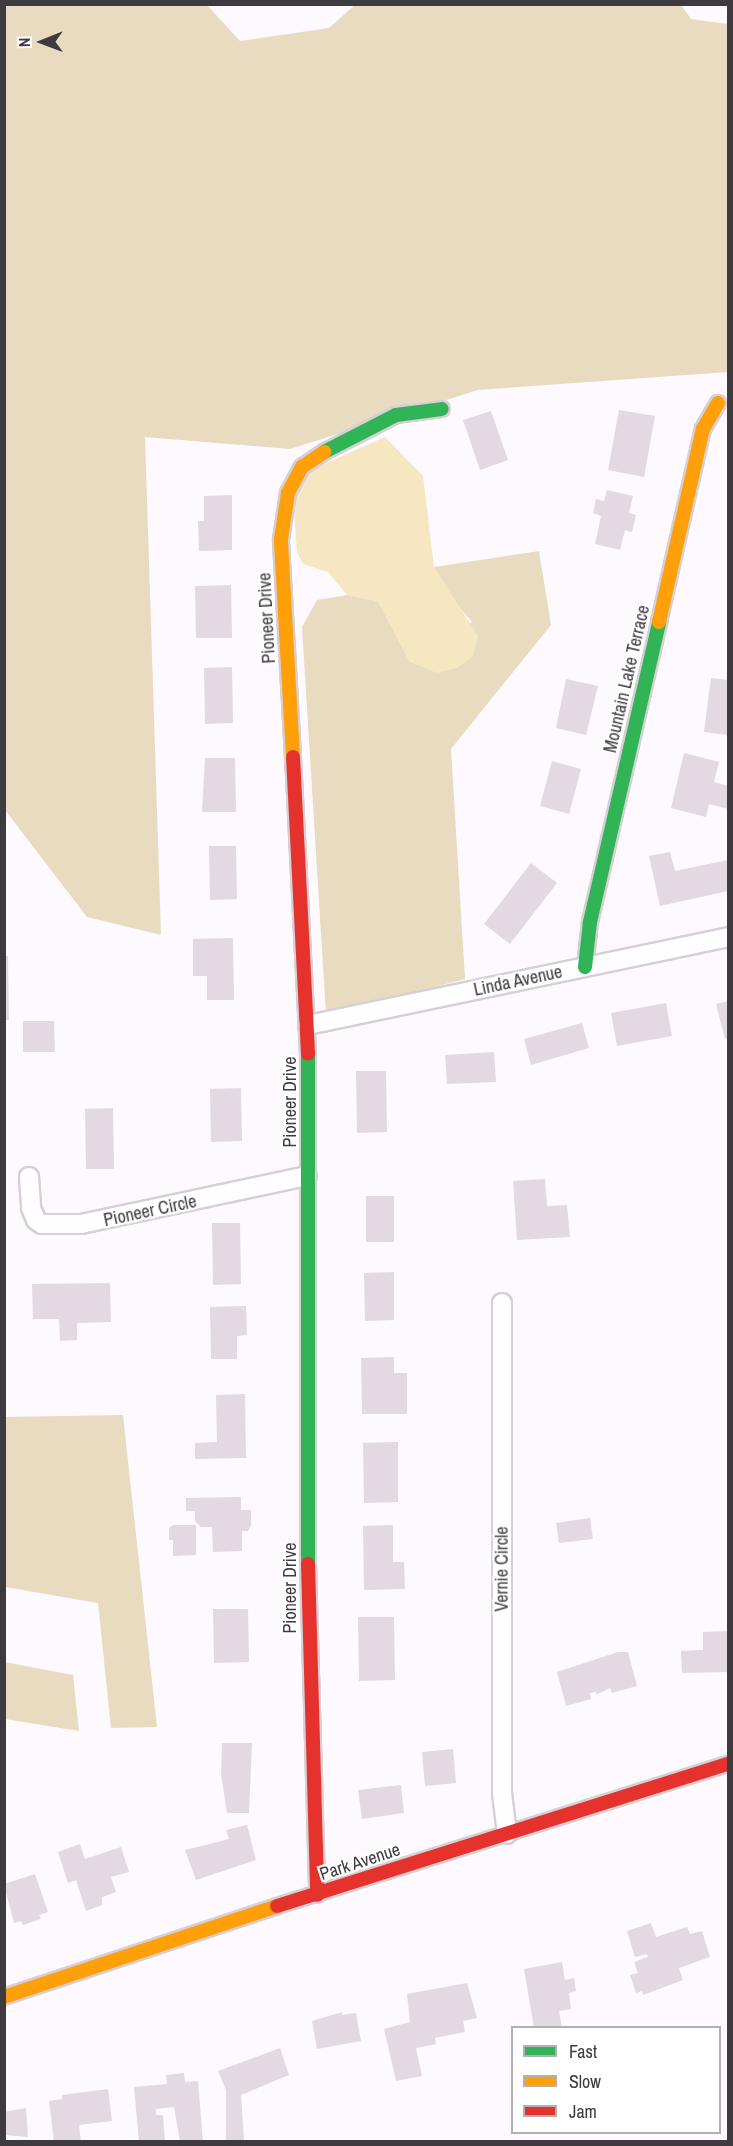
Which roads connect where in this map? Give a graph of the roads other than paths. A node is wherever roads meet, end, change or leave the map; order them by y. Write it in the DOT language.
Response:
graph roads {
  1 [pos="718,403"];
  2 [pos="442,409"];
  3 [pos="729,937"];
  4 [pos="585,967"];
  5 [pos="308,1025"];
  6 [pos="307,1176"];
  7 [pos="29,1177"];
  8 [pos="502,1303"];
  9 [pos="729,1764"];
  10 [pos="507,1834"];
  11 [pos="317,1896"];
  12 [pos="4,1997"];
  1 -- 4 [label="street, Mountain Lake Terrace"];
  2 -- 5 [label="street, Pioneer Drive"];
  3 -- 4 [label="street, Linda Avenue"];
  4 -- 5 [label="street, Linda Avenue"];
  5 -- 6 [label="street, Pioneer Drive"];
  6 -- 7 [label="street, Pioneer Circle"];
  6 -- 11 [label="street, Pioneer Drive"];
  8 -- 10 [label="street, Vernie Circle"];
  9 -- 10 [label="street, Park Avenue"];
  10 -- 11 [label="street, Park Avenue"];
  11 -- 12 [label="street, Park Avenue"];
}
